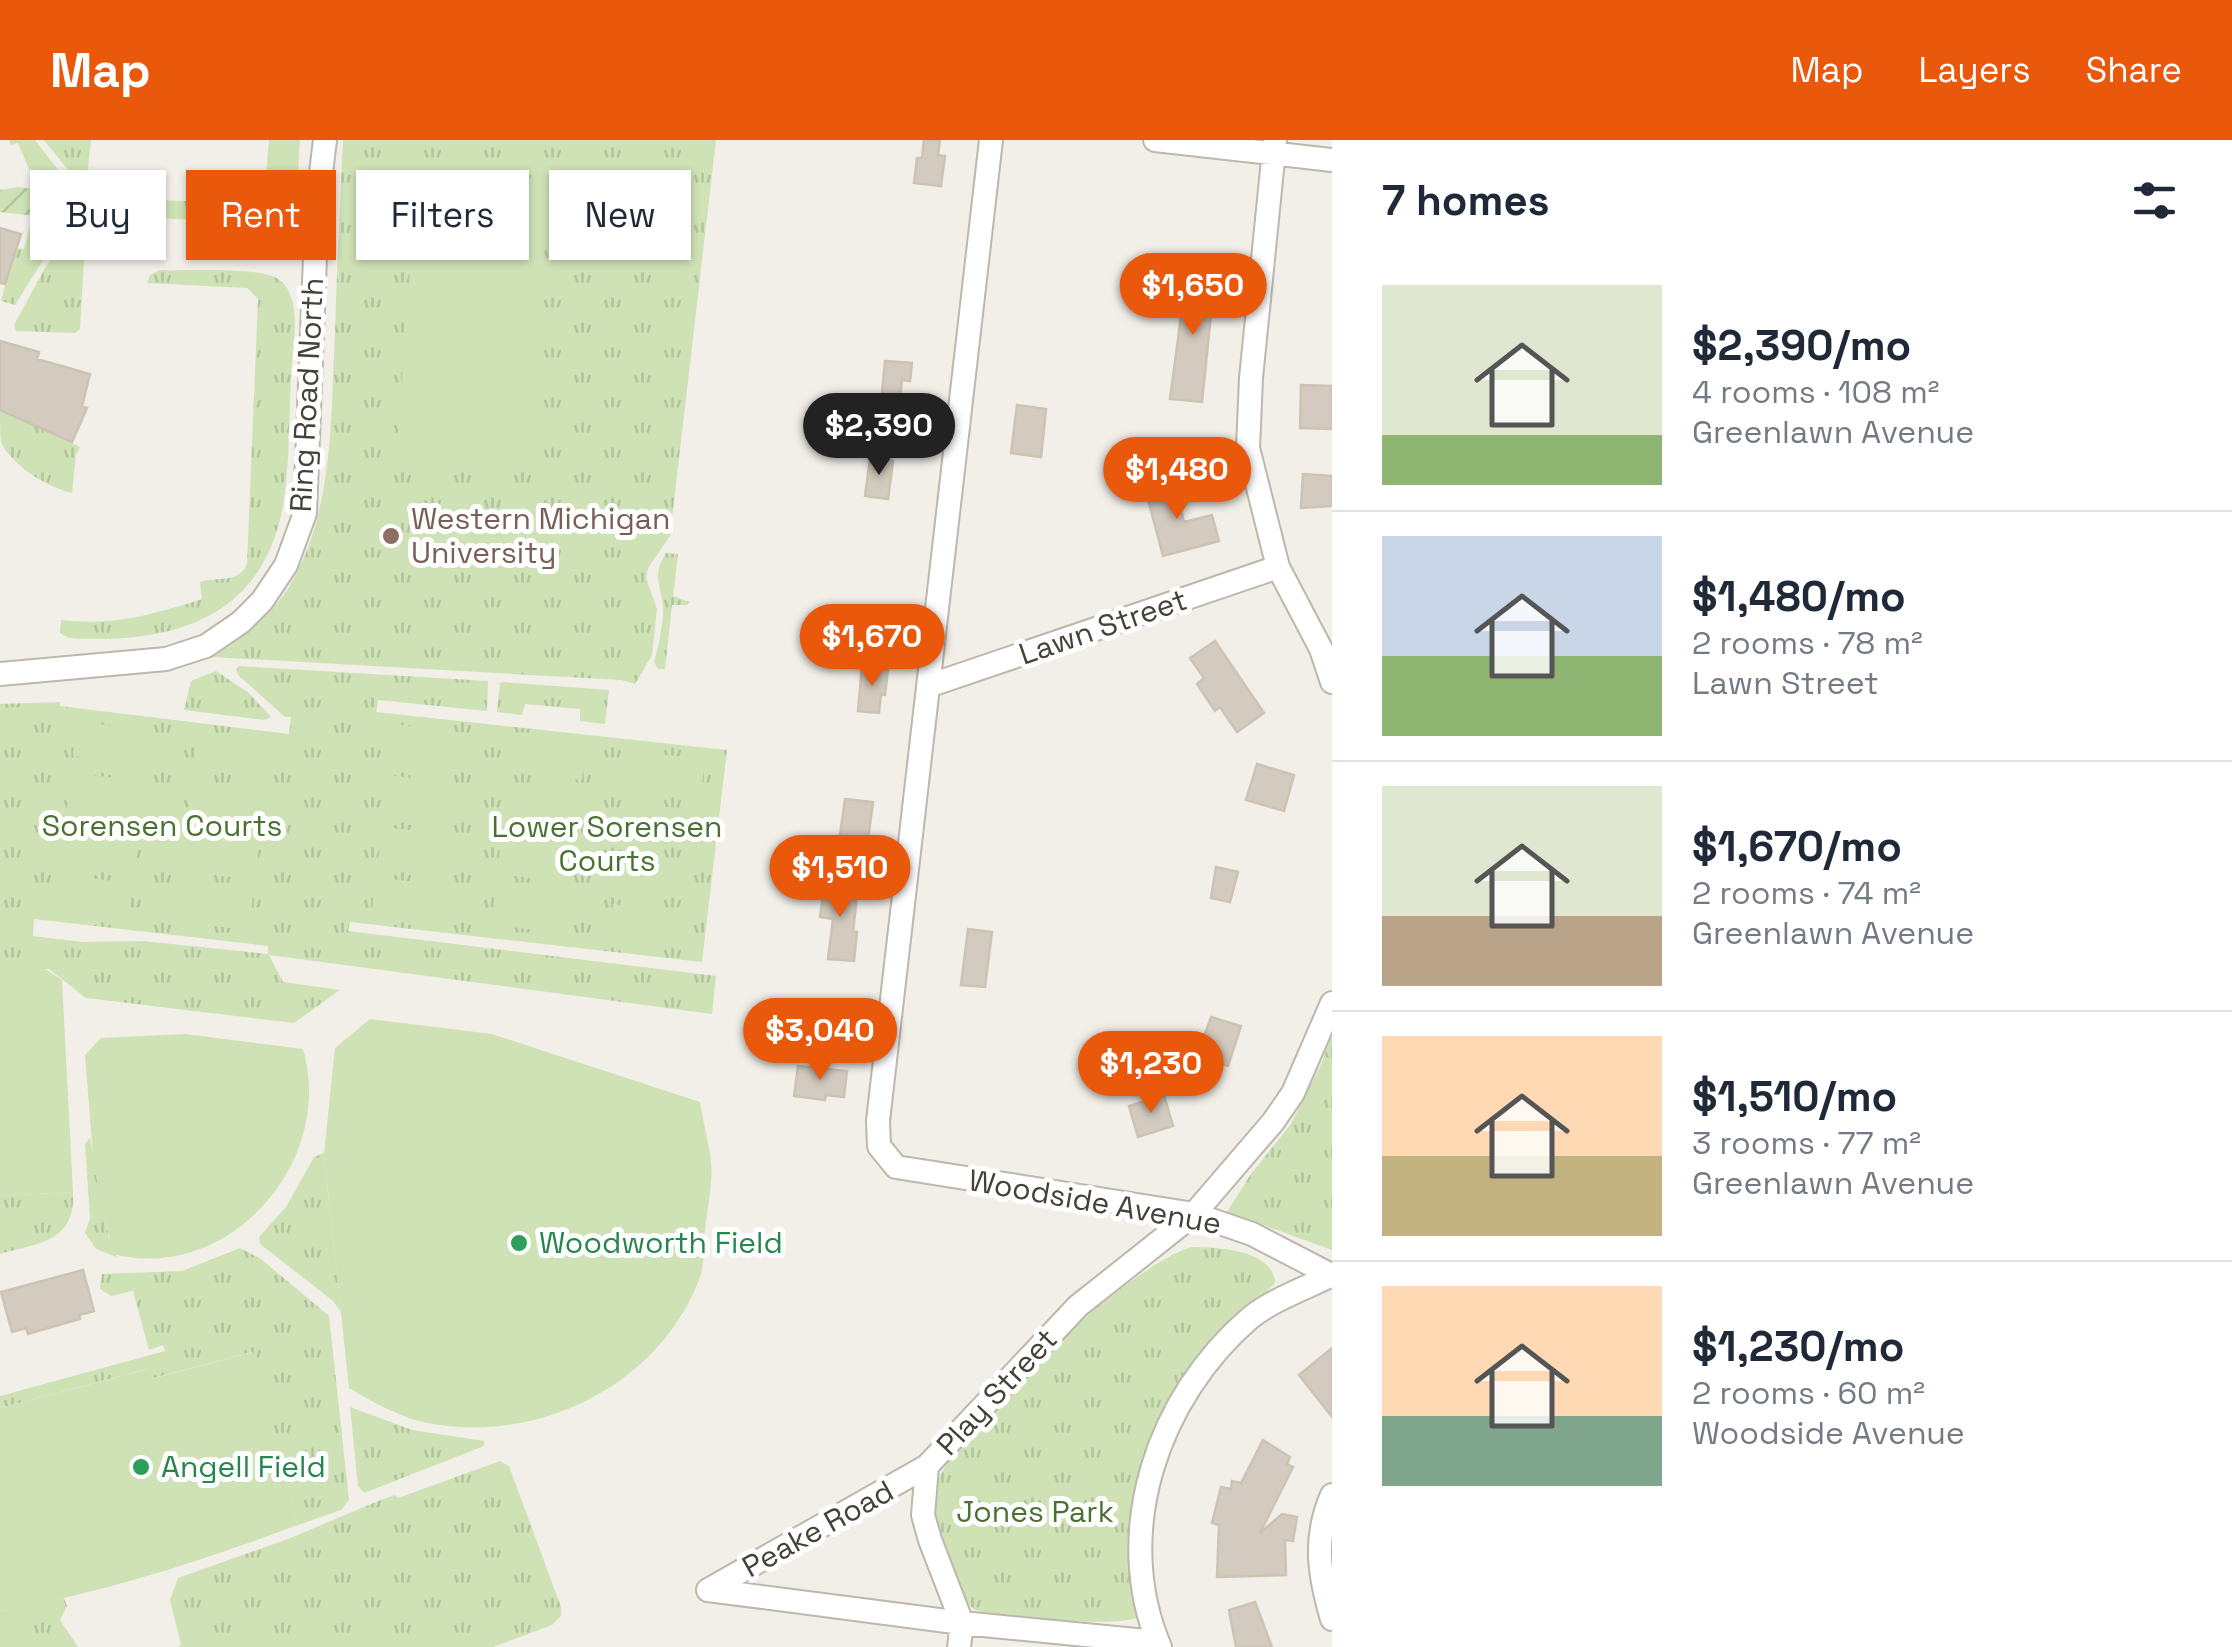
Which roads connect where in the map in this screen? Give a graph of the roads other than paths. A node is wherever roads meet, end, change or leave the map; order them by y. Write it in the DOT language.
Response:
graph roads {
  1 [pos="324,140"];
  2 [pos="991,140"];
  3 [pos="1155,140"];
  4 [pos="1274,146"];
  5 [pos="1332,160"];
  6 [pos="1278,567"];
  7 [pos="1327,653"];
  8 [pos="0,674"];
  9 [pos="1332,682"];
  10 [pos="928,686"];
  11 [pos="1332,1002"];
  12 [pos="1194,1214"];
  13 [pos="1332,1275"];
  14 [pos="927,1466"];
  15 [pos="1332,1495"];
  16 [pos="1332,1619"];
  17 [pos="960,1635"];
  18 [pos="1159,1644"];
  1 -- 8 [label="street, Ring Road North"];
  2 -- 10 [label="street"];
  3 -- 4 [label="street"];
  4 -- 5 [label="street"];
  4 -- 6 [label="street"];
  6 -- 7 [label="street"];
  6 -- 10 [label="street, Lawn Street"];
  7 -- 9 [label="street"];
  10 -- 12 [label="street, Woodside Avenue"];
  11 -- 12 [label="street, Play Street"];
  12 -- 13 [label="street, Woodside Avenue"];
  12 -- 14 [label="street, Play Street"];
  13 -- 18 [label="street"];
  14 -- 17 [label="street, Play Street"];
  14 -- 17 [label="street, Peake Road"];
  15 -- 16 [label="street"];
  17 -- 18 [label="street"];
}
